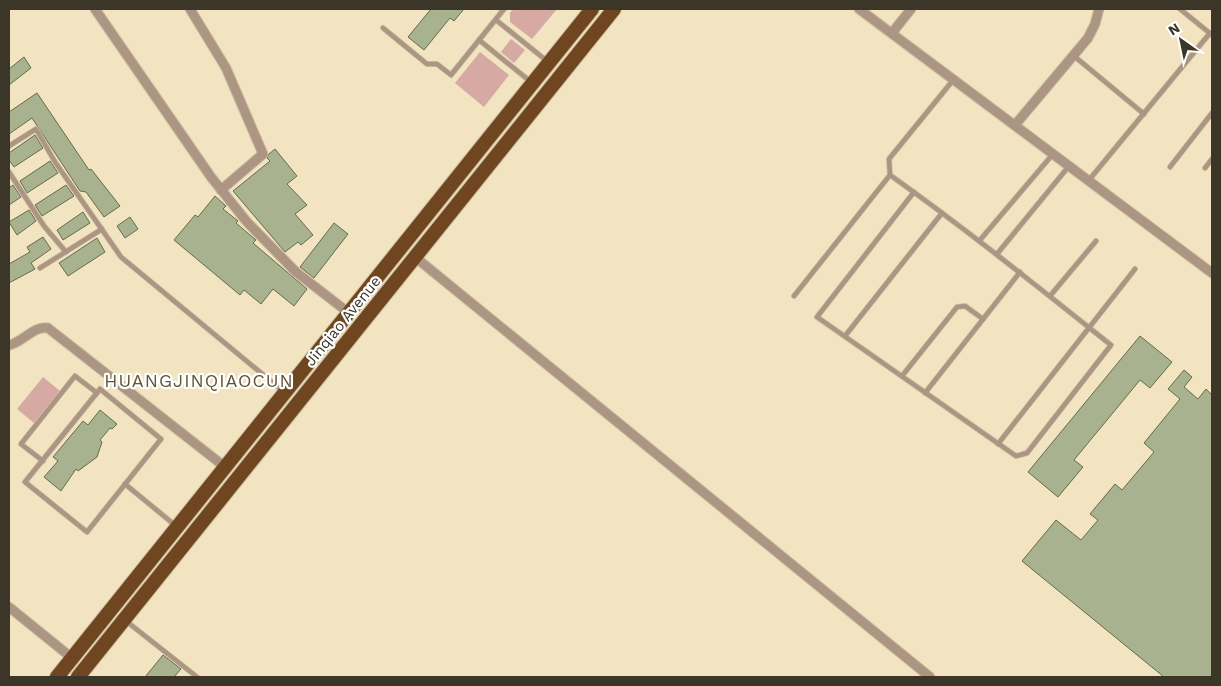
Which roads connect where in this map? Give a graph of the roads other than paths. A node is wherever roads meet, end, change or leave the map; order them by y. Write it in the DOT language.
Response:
graph roads {
  1 [pos="95,9"];
  2 [pos="190,9"];
  3 [pos="504,9"];
  4 [pos="590,9"];
  5 [pos="614,9"];
  6 [pos="859,9"];
  7 [pos="911,9"];
  8 [pos="1099,9"];
  9 [pos="1180,9"];
  10 [pos="496,20"];
  11 [pos="383,28"];
  12 [pos="892,33"];
  13 [pos="1211,34"];
  14 [pos="479,40"];
  15 [pos="1074,56"];
  16 [pos="549,62"];
  17 [pos="954,79"];
  18 [pos="532,83"];
  19 [pos="1212,113"];
  20 [pos="1144,114"];
  21 [pos="1015,125"];
  22 [pos="9,146"];
  23 [pos="1053,154"];
  24 [pos="1212,159"];
  25 [pos="1069,166"];
  26 [pos="1170,167"];
  27 [pos="1205,168"];
  28 [pos="9,172"];
  29 [pos="890,175"];
  30 [pos="1089,180"];
  31 [pos="221,190"];
  32 [pos="914,192"];
  33 [pos="942,212"];
  34 [pos="102,229"];
  35 [pos="980,240"];
  36 [pos="1096,241"];
  37 [pos="66,252"];
  38 [pos="997,254"];
  39 [pos="415,258"];
  40 [pos="40,268"];
  41 [pos="1135,269"];
  42 [pos="1020,272"];
  43 [pos="1212,273"];
  44 [pos="794,296"];
  45 [pos="1050,296"];
  46 [pos="349,313"];
  47 [pos="984,319"];
  48 [pos="1089,327"];
  49 [pos="845,336"];
  50 [pos="9,345"];
  51 [pos="902,376"];
  52 [pos="97,393"];
  53 [pos="285,393"];
  54 [pos="925,393"];
  55 [pos="998,444"];
  56 [pos="42,461"];
  57 [pos="225,467"];
  58 [pos="125,484"];
  59 [pos="178,526"];
  60 [pos="9,607"];
  61 [pos="125,620"];
  62 [pos="72,658"];
  63 [pos="57,677"];
  64 [pos="78,677"];
  65 [pos="197,677"];
  66 [pos="930,677"];
  1 -- 31 [label="street"];
  2 -- 31 [label="street"];
  3 -- 10 [label="lane"];
  4 -- 16 [label="highway, Jinqiao Avenue"];
  5 -- 39 [label="highway, Jinqiao Avenue"];
  6 -- 12 [label="street"];
  7 -- 12 [label="street"];
  8 -- 15 [label="street"];
  9 -- 13 [label="lane"];
  10 -- 14 [label="lane"];
  10 -- 16 [label="lane"];
  11 -- 14 [label="lane"];
  12 -- 17 [label="street"];
  13 -- 20 [label="lane"];
  14 -- 18 [label="lane"];
  15 -- 20 [label="lane"];
  15 -- 21 [label="street"];
  16 -- 18 [label="highway, Jinqiao Avenue"];
  17 -- 21 [label="street"];
  17 -- 29 [label="lane"];
  18 -- 46 [label="highway, Jinqiao Avenue"];
  19 -- 26 [label="lane"];
  20 -- 30 [label="lane"];
  21 -- 23 [label="street"];
  22 -- 34 [label="lane"];
  23 -- 25 [label="street"];
  23 -- 35 [label="lane"];
  24 -- 27 [label="lane"];
  25 -- 30 [label="street"];
  25 -- 38 [label="lane"];
  28 -- 37 [label="lane"];
  29 -- 32 [label="lane"];
  29 -- 44 [label="lane"];
  30 -- 43 [label="street"];
  31 -- 46 [label="street"];
  32 -- 33 [label="lane"];
  32 -- 49 [label="lane"];
  33 -- 35 [label="lane"];
  33 -- 49 [label="lane"];
  34 -- 37 [label="lane"];
  34 -- 53 [label="lane"];
  35 -- 38 [label="lane"];
  36 -- 45 [label="lane"];
  37 -- 40 [label="lane"];
  38 -- 42 [label="lane"];
  39 -- 61 [label="highway, Jinqiao Avenue"];
  39 -- 66 [label="street"];
  41 -- 48 [label="lane"];
  42 -- 45 [label="lane"];
  42 -- 47 [label="lane"];
  45 -- 48 [label="lane"];
  46 -- 53 [label="highway, Jinqiao Avenue"];
  47 -- 51 [label="lane"];
  47 -- 54 [label="lane"];
  48 -- 55 [label="lane"];
  48 -- 55 [label="lane"];
  49 -- 51 [label="lane"];
  50 -- 57 [label="street"];
  51 -- 54 [label="lane"];
  52 -- 56 [label="lane"];
  52 -- 56 [label="lane"];
  52 -- 58 [label="lane"];
  53 -- 57 [label="highway, Jinqiao Avenue"];
  54 -- 55 [label="lane"];
  56 -- 58 [label="lane"];
  57 -- 59 [label="highway, Jinqiao Avenue"];
  58 -- 59 [label="lane"];
  59 -- 62 [label="highway, Jinqiao Avenue"];
  60 -- 62 [label="street"];
  61 -- 64 [label="highway, Jinqiao Avenue"];
  61 -- 65 [label="lane"];
  62 -- 63 [label="highway, Jinqiao Avenue"];
}
